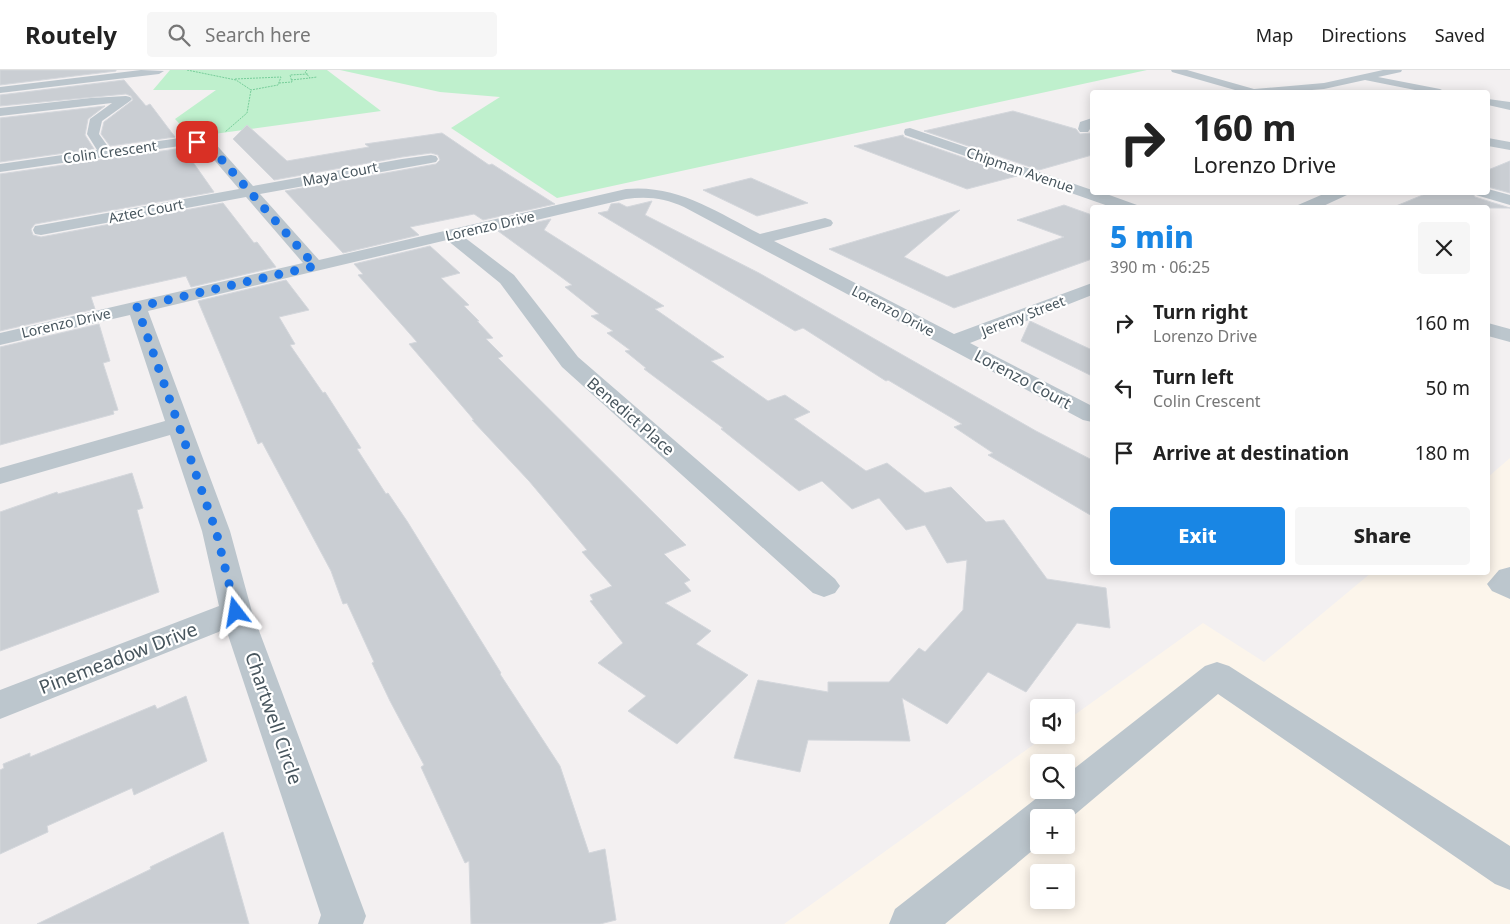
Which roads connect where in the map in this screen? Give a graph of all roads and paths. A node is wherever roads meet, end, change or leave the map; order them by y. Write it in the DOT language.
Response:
graph roads {
  1 [pos="159,70"];
  2 [pos="187,70"];
  3 [pos="307,70"];
  4 [pos="1176,70"];
  5 [pos="1397,70"];
  6 [pos="1336,72"];
  7 [pos="308,74"];
  8 [pos="318,77"];
  9 [pos="310,78"];
  10 [pos="1363,78"];
  11 [pos="232,79"];
  12 [pos="291,80"];
  13 [pos="152,83"];
  14 [pos="279,83"];
  15 [pos="0,90"];
  16 [pos="251,90"];
  17 [pos="1245,90"];
  18 [pos="1279,90"];
  19 [pos="1429,90"];
  20 [pos="139,92"];
  21 [pos="126,99"];
  22 [pos="1490,102"];
  23 [pos="1510,106"];
  24 [pos="0,112"];
  25 [pos="910,132"];
  26 [pos="1490,142"];
  27 [pos="208,144"];
  28 [pos="1510,146"];
  29 [pos="105,152"];
  30 [pos="431,159"];
  31 [pos="0,168"];
  32 [pos="250,191"];
  33 [pos="1090,194"];
  34 [pos="1490,194"];
  35 [pos="1093,195"];
  36 [pos="1335,195"];
  37 [pos="1510,200"];
  38 [pos="1122,205"];
  39 [pos="1311,205"];
  40 [pos="825,222"];
  41 [pos="41,230"];
  42 [pos="450,235"];
  43 [pos="758,240"];
  44 [pos="315,266"];
  45 [pos="1090,290"];
  46 [pos="137,307"];
  47 [pos="1490,330"];
  48 [pos="1510,336"];
  49 [pos="0,339"];
  50 [pos="953,342"];
  51 [pos="1090,414"];
  52 [pos="178,425"];
  53 [pos="0,476"];
  54 [pos="1510,577"];
  55 [pos="824,586"];
  56 [pos="1510,588"];
  57 [pos="236,612"];
  58 [pos="0,705"];
  59 [pos="1053,809"];
  60 [pos="1030,827"];
  61 [pos="1510,870"];
  62 [pos="340,924"];
  63 [pos="911,924"];
  1 -- 13 [label="street"];
  1 -- 15 [label="street"];
  2 -- 11 [label="path"];
  3 -- 7 [label="path"];
  4 -- 17 [label="street"];
  5 -- 10 [label="street"];
  6 -- 10 [label="street"];
  7 -- 9 [label="path"];
  7 -- 12 [label="path"];
  8 -- 9 [label="path"];
  9 -- 12 [label="path"];
  10 -- 18 [label="street"];
  10 -- 19 [label="street"];
  11 -- 14 [label="path"];
  11 -- 16 [label="path"];
  12 -- 14 [label="path"];
  14 -- 16 [label="path"];
  16 -- 27 [label="path"];
  20 -- 21 [label="street"];
  21 -- 24 [label="street"];
  21 -- 29 [label="street"];
  22 -- 23 [label="street"];
  25 -- 33 [label="street, Chipman Avenue"];
  26 -- 28 [label="street"];
  27 -- 29 [label="street, Colin Crescent"];
  27 -- 32 [label="street"];
  29 -- 31 [label="street, Colin Crescent"];
  30 -- 32 [label="street, Maya Court"];
  32 -- 41 [label="street, Aztec Court"];
  32 -- 44 [label="street"];
  34 -- 37 [label="street"];
  35 -- 38 [label="street, Chipman Avenue"];
  36 -- 39 [label="street"];
  40 -- 43 [label="street"];
  42 -- 43 [label="street, Lorenzo Drive"];
  42 -- 44 [label="street, Lorenzo Drive"];
  42 -- 55 [label="street, Benedict Place"];
  43 -- 50 [label="street, Lorenzo Drive"];
  44 -- 46 [label="street, Lorenzo Drive"];
  45 -- 50 [label="street, Jeremy Street"];
  46 -- 49 [label="street, Lorenzo Drive"];
  46 -- 52 [label="street, Chartwell Circle"];
  47 -- 48 [label="street"];
  50 -- 51 [label="street, Lorenzo Court"];
  52 -- 53 [label="street"];
  52 -- 57 [label="street, Chartwell Circle"];
  54 -- 56 [label="street"];
  57 -- 58 [label="street, Pinemeadow Drive"];
  57 -- 62 [label="street, Chartwell Circle"];
  59 -- 61 [label="street"];
  60 -- 63 [label="street"];
}
